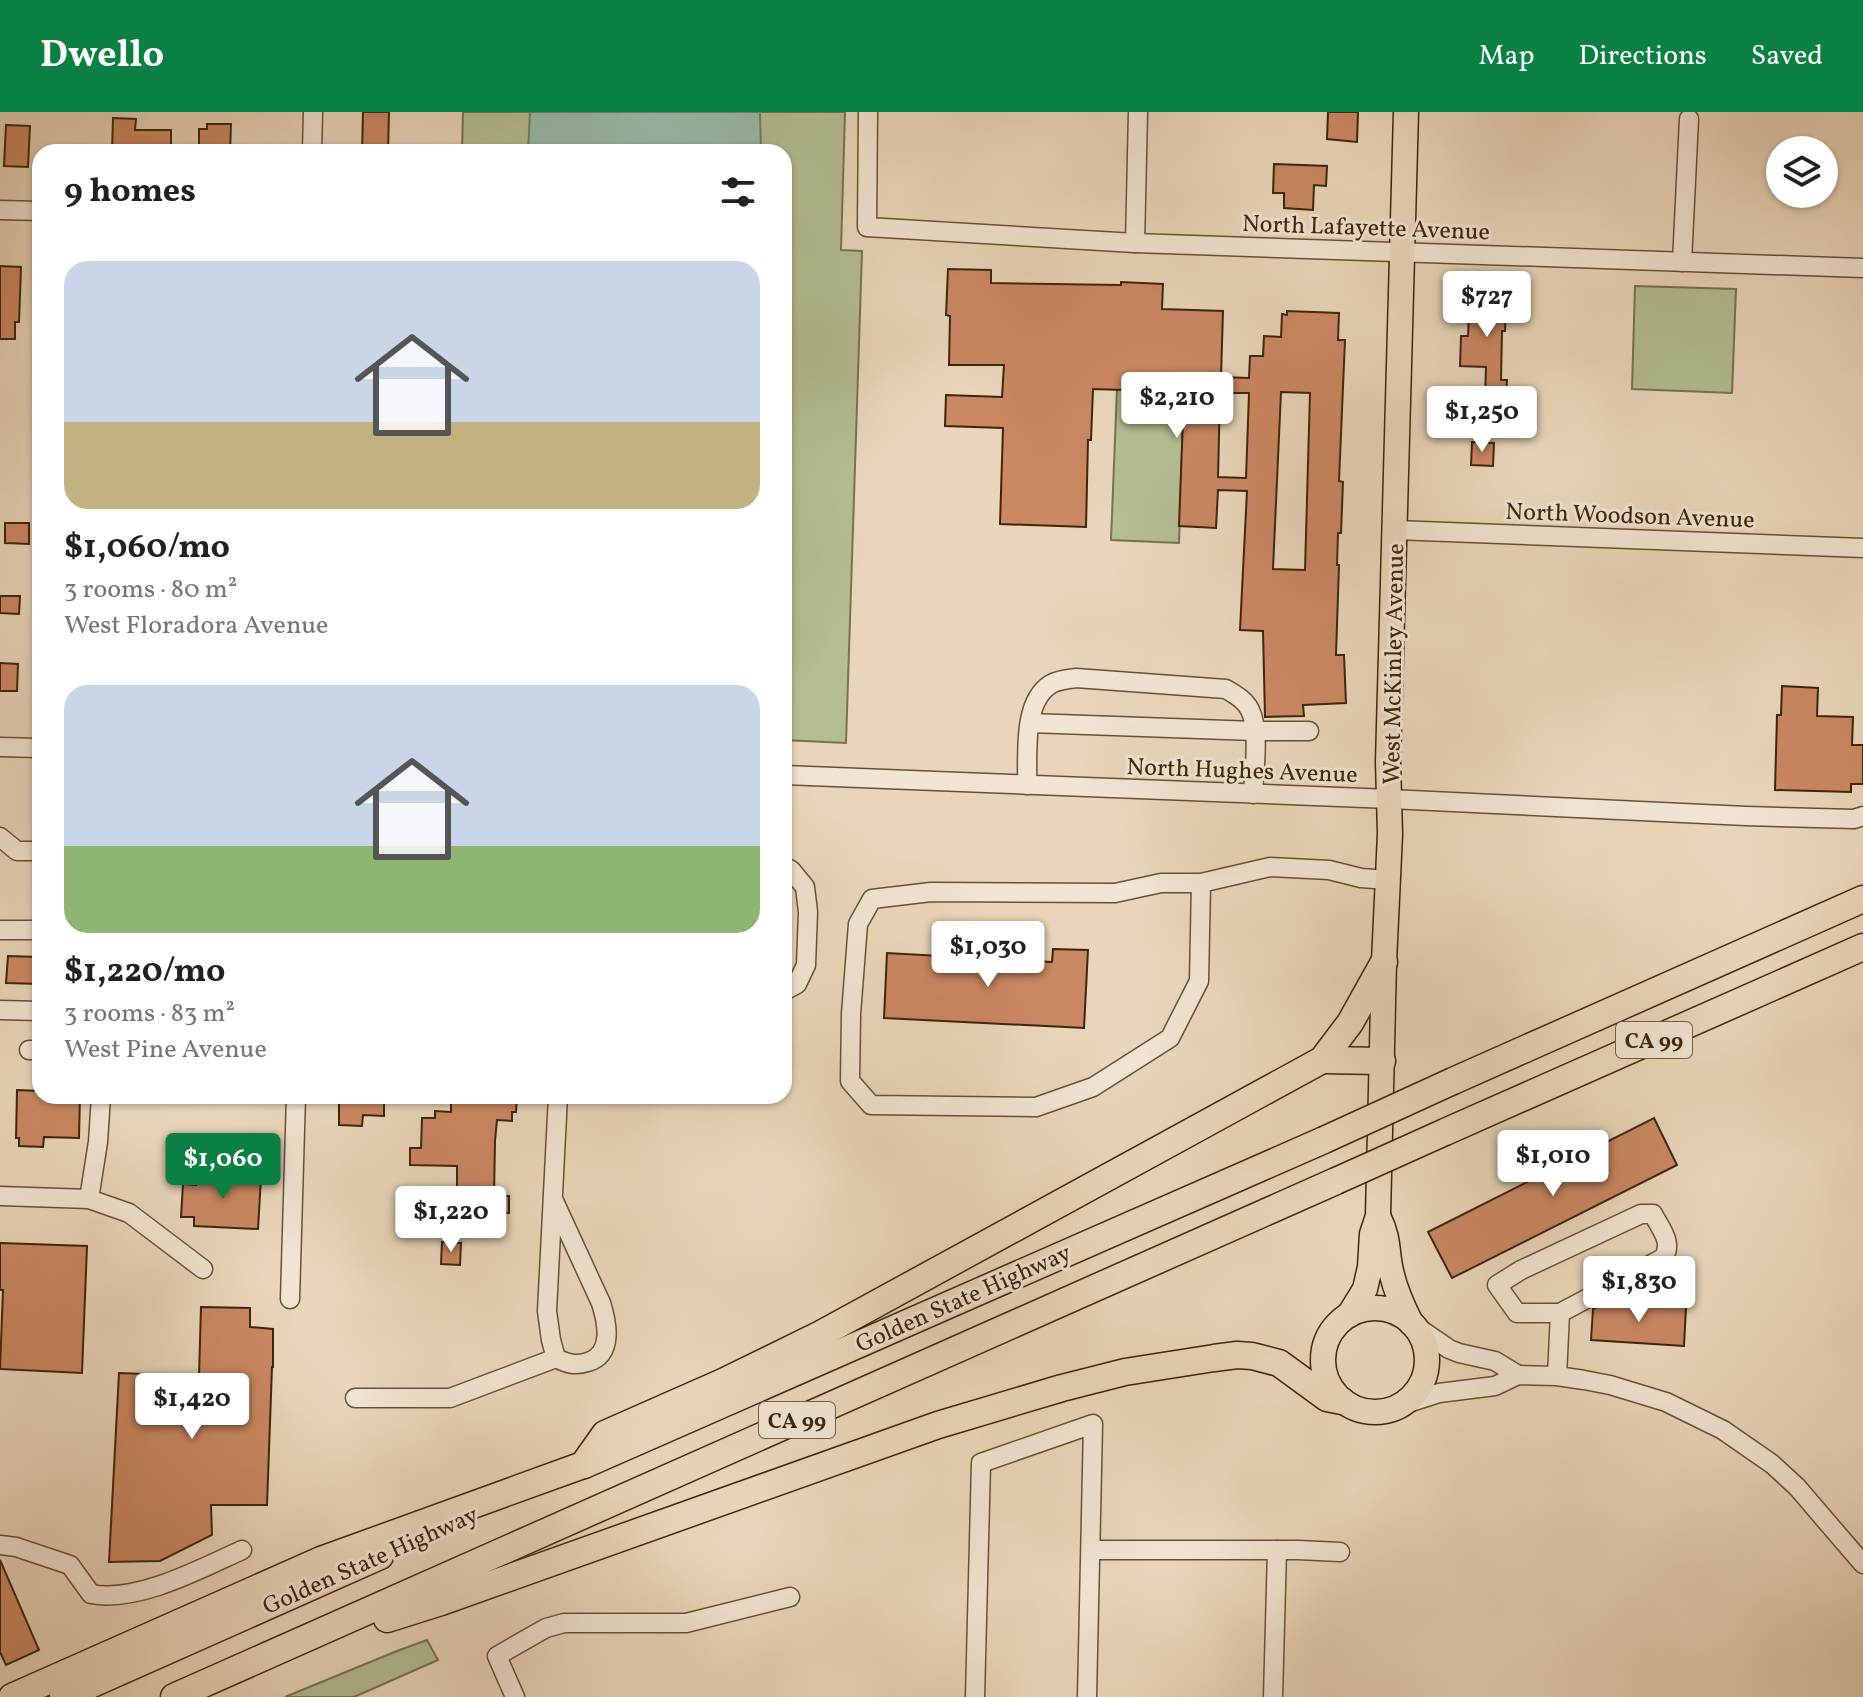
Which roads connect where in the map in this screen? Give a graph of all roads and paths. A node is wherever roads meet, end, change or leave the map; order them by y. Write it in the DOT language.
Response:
graph roads {
  1 [pos="313,112"];
  2 [pos="868,112"];
  3 [pos="1138,112"];
  4 [pos="1406,112"];
  5 [pos="1689,119"];
  6 [pos="312,144"];
  7 [pos="0,210"];
  8 [pos="32,211"];
  9 [pos="1135,243"];
  10 [pos="1402,252"];
  11 [pos="1682,262"];
  12 [pos="1863,268"];
  13 [pos="1395,530"];
  14 [pos="1863,548"];
  15 [pos="1030,723"];
  16 [pos="1255,731"];
  17 [pos="1309,731"];
  18 [pos="0,747"];
  19 [pos="32,748"];
  20 [pos="792,775"];
  21 [pos="1027,785"];
  22 [pos="1253,794"];
  23 [pos="1390,799"];
  24 [pos="1863,816"];
  25 [pos="0,837"];
  26 [pos="32,851"];
  27 [pos="792,871"];
  28 [pos="1388,880"];
  29 [pos="1201,883"];
  30 [pos="1863,899"];
  31 [pos="0,930"];
  32 [pos="32,930"];
  33 [pos="1863,947"];
  34 [pos="1384,962"];
  35 [pos="792,987"];
  36 [pos="0,1010"];
  37 [pos="32,1011"];
  38 [pos="1322,1060"];
  39 [pos="1382,1061"];
  40 [pos="100,1104"];
  41 [pos="296,1104"];
  42 [pos="558,1104"];
  43 [pos="0,1196"];
  44 [pos="89,1199"];
  45 [pos="554,1201"];
  46 [pos="1378,1216"];
  47 [pos="203,1269"];
  48 [pos="290,1299"];
  49 [pos="1560,1313"];
  50 [pos="1349,1315"];
  51 [pos="1411,1323"];
  52 [pos="556,1358"];
  53 [pos="1518,1375"];
  54 [pos="1557,1376"];
  55 [pos="355,1398"];
  56 [pos="1342,1401"];
  57 [pos="1402,1405"];
  58 [pos="583,1465"];
  59 [pos="0,1545"];
  60 [pos="242,1550"];
  61 [pos="1091,1550"];
  62 [pos="1277,1550"];
  63 [pos="1340,1552"];
  64 [pos="1863,1564"];
  65 [pos="790,1597"];
  66 [pos="258,1661"];
  67 [pos="12,1697"];
  68 [pos="63,1697"];
  69 [pos="174,1697"];
  70 [pos="515,1697"];
  71 [pos="975,1697"];
  72 [pos="1087,1697"];
  73 [pos="1273,1697"];
  1 -- 6 [label="street"];
  2 -- 9 [label="street, North Lafayette Avenue"];
  3 -- 9 [label="street"];
  4 -- 10 [label="main road, West McKinley Avenue"];
  5 -- 11 [label="street"];
  7 -- 8 [label="street"];
  9 -- 10 [label="street, North Lafayette Avenue"];
  10 -- 11 [label="street, North Lafayette Avenue"];
  10 -- 13 [label="main road, West McKinley Avenue"];
  11 -- 12 [label="street, North Lafayette Avenue"];
  13 -- 14 [label="street, North Woodson Avenue"];
  13 -- 23 [label="main road, West McKinley Avenue"];
  15 -- 16 [label="street"];
  15 -- 16 [label="street"];
  15 -- 21 [label="street"];
  16 -- 17 [label="street"];
  16 -- 22 [label="street"];
  18 -- 19 [label="street"];
  20 -- 21 [label="street, North Hughes Avenue"];
  21 -- 22 [label="street, North Hughes Avenue"];
  22 -- 23 [label="street, North Hughes Avenue"];
  23 -- 24 [label="street, North Hughes Avenue"];
  23 -- 28 [label="main road, West McKinley Avenue"];
  25 -- 26 [label="street"];
  27 -- 35 [label="street"];
  28 -- 29 [label="street"];
  28 -- 34 [label="main road, West McKinley Avenue"];
  29 -- 29 [label="street"];
  30 -- 58 [label="highway, Golden State Highway / CA 99, bridge"];
  31 -- 32 [label="street"];
  33 -- 66 [label="highway, Golden State Highway / CA 99, bridge"];
  34 -- 38 [label="highway"];
  34 -- 39 [label="main road, West McKinley Avenue"];
  36 -- 37 [label="street"];
  38 -- 39 [label="highway"];
  38 -- 58 [label="highway"];
  39 -- 46 [label="main road, West McKinley Avenue"];
  40 -- 44 [label="street"];
  41 -- 48 [label="street"];
  42 -- 45 [label="street"];
  43 -- 44 [label="street"];
  44 -- 47 [label="street"];
  45 -- 52 [label="street"];
  45 -- 52 [label="street"];
  46 -- 50 [label="main road, West McKinley Avenue"];
  46 -- 51 [label="main road, West McKinley Avenue"];
  49 -- 49 [label="street"];
  49 -- 54 [label="street"];
  50 -- 51 [label="main road"];
  50 -- 56 [label="main road, West McKinley Avenue"];
  51 -- 53 [label="street"];
  51 -- 57 [label="main road, West McKinley Avenue"];
  52 -- 55 [label="street"];
  53 -- 54 [label="street"];
  53 -- 57 [label="street"];
  54 -- 64 [label="street"];
  56 -- 57 [label="main road"];
  56 -- 66 [label="highway"];
  58 -- 67 [label="highway"];
  58 -- 68 [label="highway, Golden State Highway / CA 99"];
  59 -- 60 [label="street"];
  61 -- 62 [label="street"];
  61 -- 71 [label="street"];
  61 -- 72 [label="street"];
  62 -- 63 [label="street"];
  62 -- 73 [label="street"];
  65 -- 70 [label="street"];
  66 -- 69 [label="highway, Golden State Highway / CA 99"];
}
